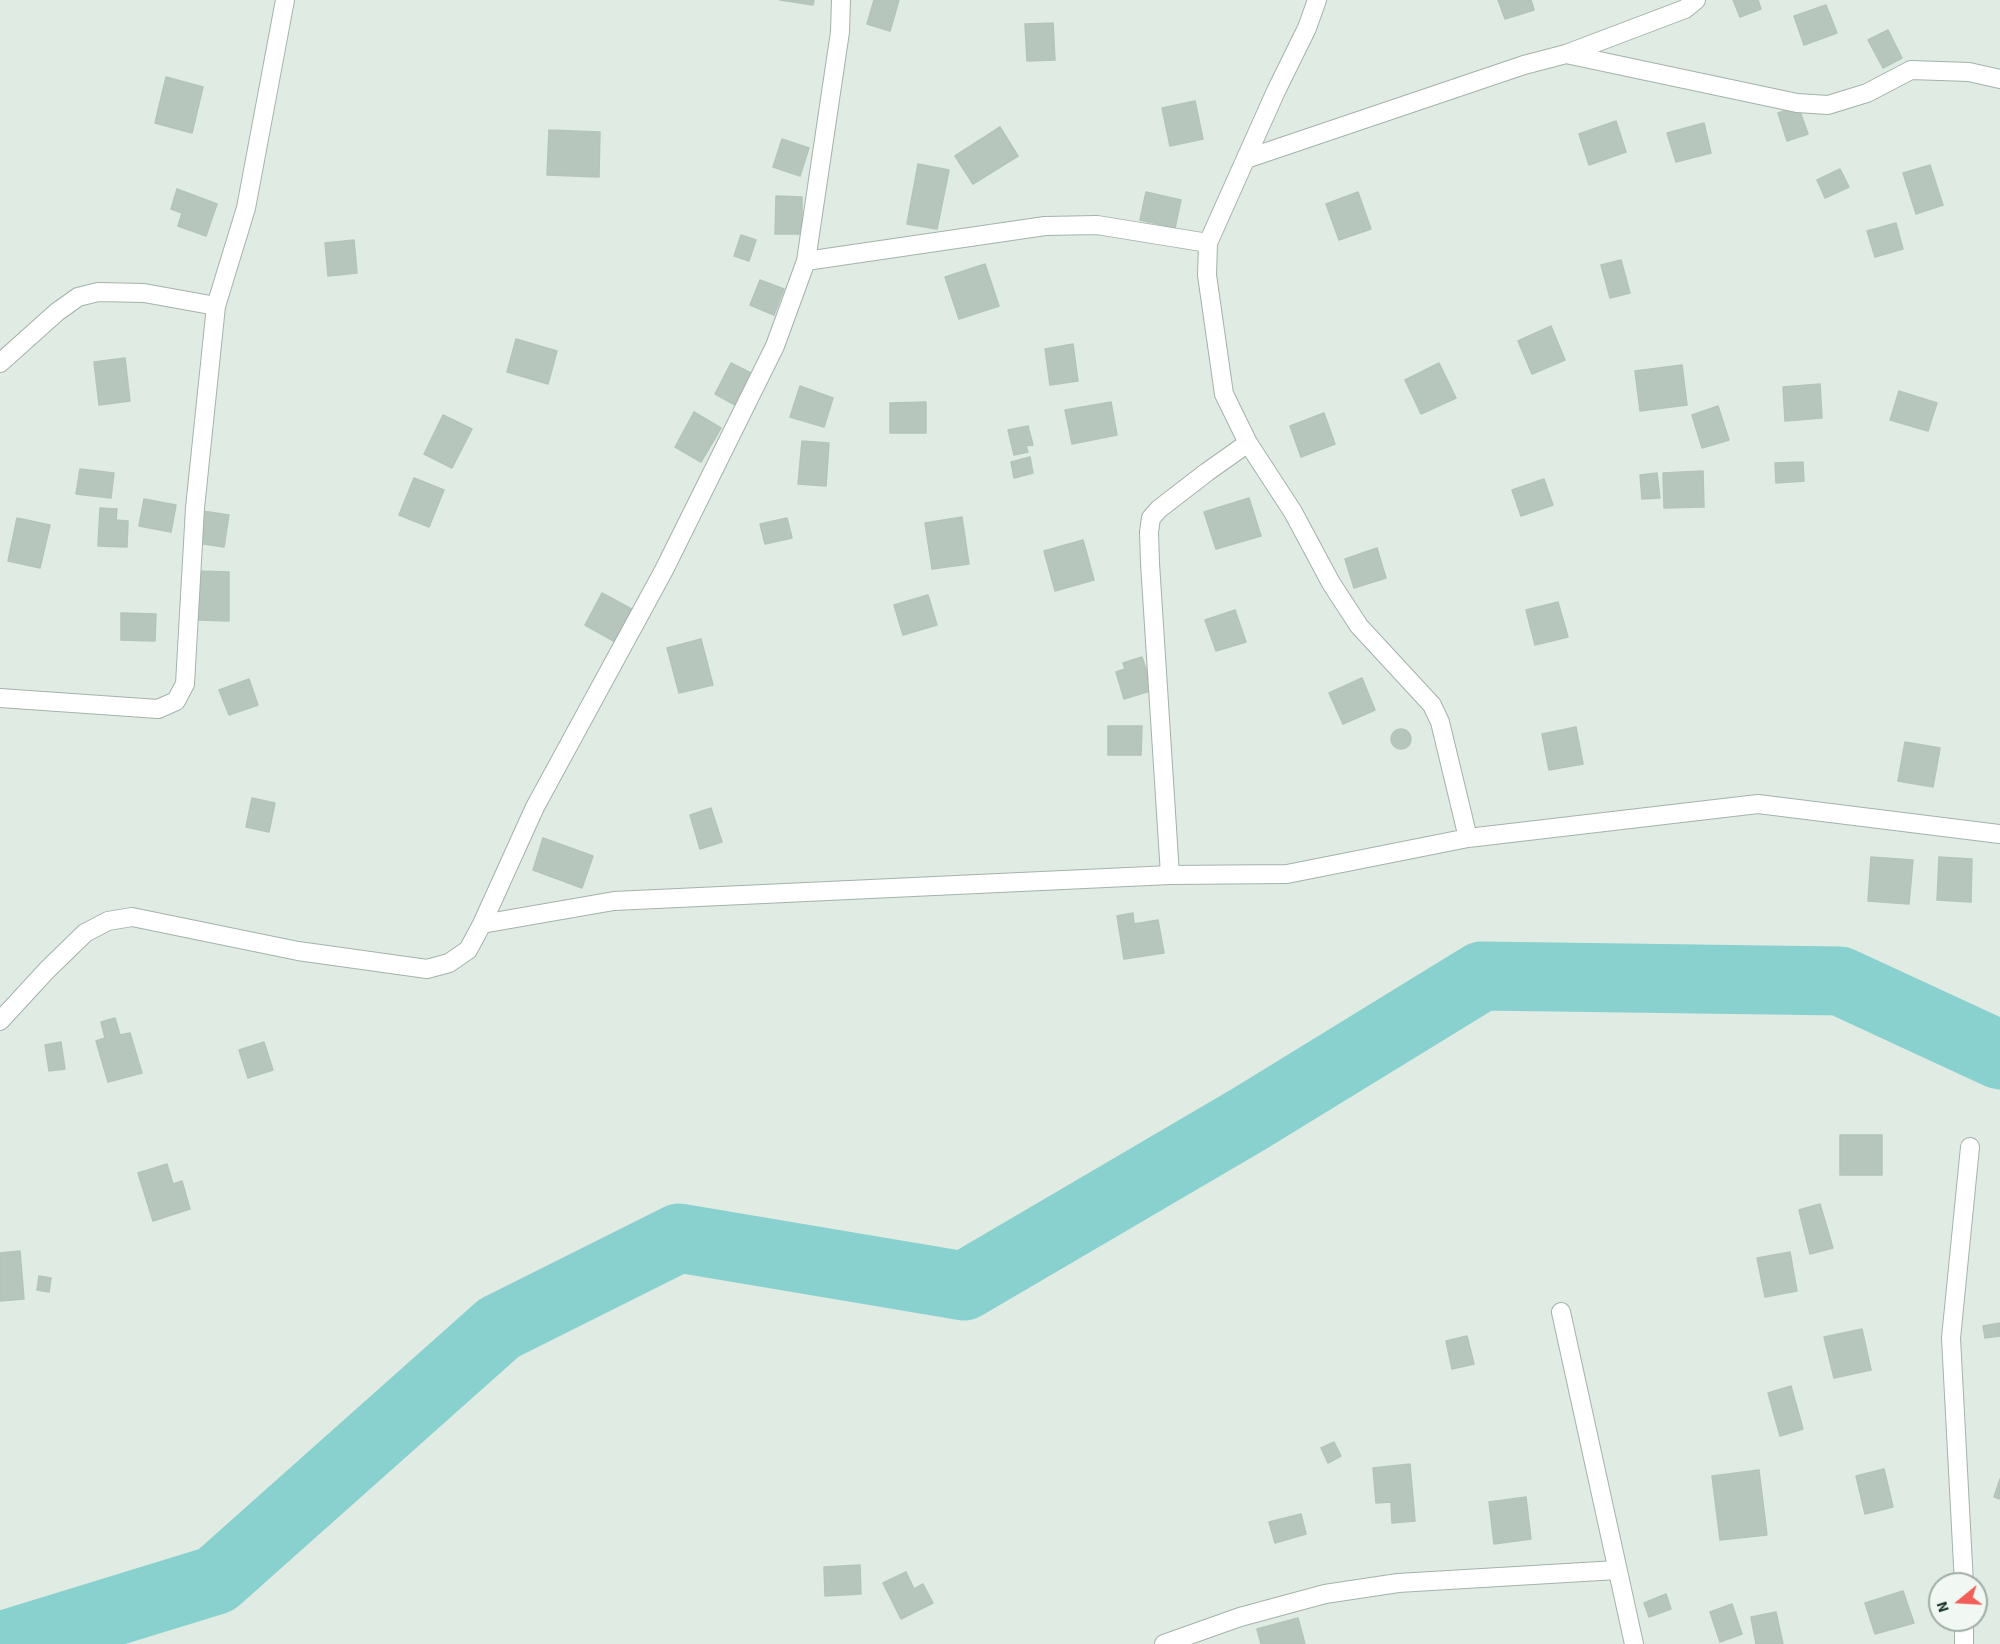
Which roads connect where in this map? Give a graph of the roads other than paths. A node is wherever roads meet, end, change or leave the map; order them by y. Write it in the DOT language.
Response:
graph roads {
  1 [pos="285,0"];
  2 [pos="841,0"];
  3 [pos="1317,0"];
  4 [pos="1696,0"];
  5 [pos="1566,54"];
  6 [pos="2000,79"];
  7 [pos="1246,159"];
  8 [pos="1208,243"];
  9 [pos="806,261"];
  10 [pos="216,306"];
  11 [pos="0,363"];
  12 [pos="1248,442"];
  13 [pos="0,698"];
  14 [pos="2000,834"];
  15 [pos="1468,838"];
  16 [pos="1170,875"];
  17 [pos="482,924"];
  18 [pos="0,1021"];
  19 [pos="1970,1147"];
  20 [pos="1561,1312"];
  21 [pos="1617,1570"];
  22 [pos="1963,1572"];
  23 [pos="1164,1644"];
  24 [pos="1634,1644"];
  1 -- 10 [label="street"];
  2 -- 9 [label="street"];
  3 -- 7 [label="street"];
  4 -- 5 [label="street"];
  5 -- 6 [label="street"];
  5 -- 7 [label="street"];
  7 -- 8 [label="street"];
  8 -- 9 [label="street"];
  8 -- 12 [label="street"];
  9 -- 17 [label="street"];
  10 -- 11 [label="street"];
  10 -- 13 [label="street"];
  12 -- 15 [label="street"];
  12 -- 16 [label="street"];
  14 -- 15 [label="street"];
  15 -- 16 [label="street"];
  16 -- 17 [label="street"];
  17 -- 18 [label="street"];
  19 -- 22 [label="street"];
  20 -- 21 [label="street"];
  21 -- 23 [label="street"];
  21 -- 24 [label="street"];
}
